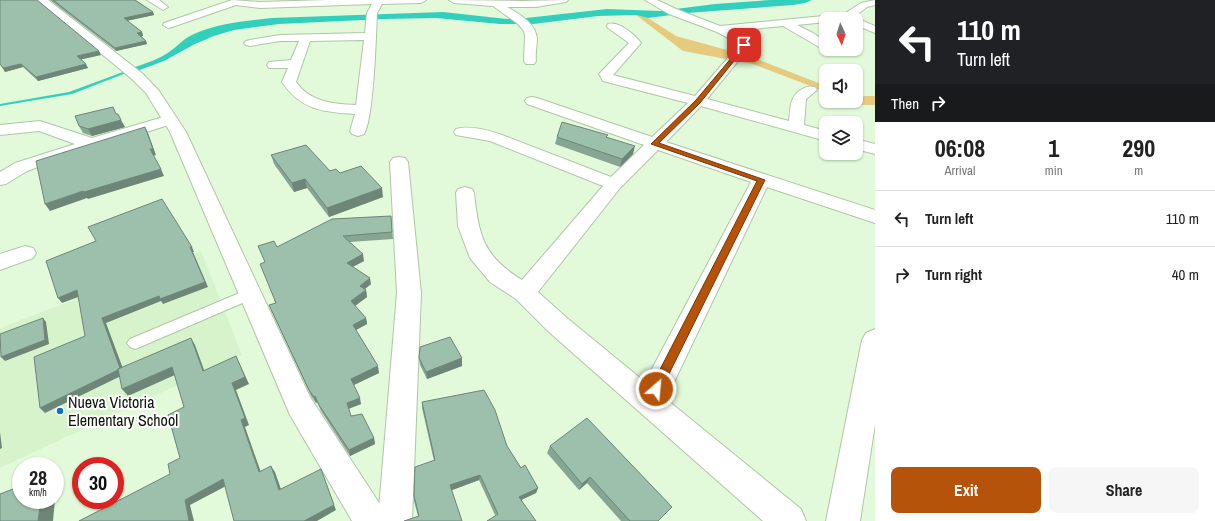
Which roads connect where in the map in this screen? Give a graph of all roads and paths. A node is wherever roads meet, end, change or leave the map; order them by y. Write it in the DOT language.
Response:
graph roads {
  1 [pos="42,0"];
  2 [pos="152,0"];
  3 [pos="380,0"];
  4 [pos="421,0"];
  5 [pos="454,0"];
  6 [pos="563,0"];
  7 [pos="650,0"];
  8 [pos="238,1"];
  9 [pos="321,1"];
  10 [pos="875,2"];
  11 [pos="496,4"];
  12 [pos="163,7"];
  13 [pos="858,12"];
  14 [pos="819,20"];
  15 [pos="784,23"];
  16 [pos="863,24"];
  17 [pos="168,25"];
  18 [pos="612,26"];
  19 [pos="719,29"];
  20 [pos="875,30"];
  21 [pos="371,36"];
  22 [pos="306,37"];
  23 [pos="819,42"];
  24 [pos="250,43"];
  25 [pos="530,61"];
  26 [pos="296,64"];
  27 [pos="273,65"];
  28 [pos="810,90"];
  29 [pos="532,101"];
  30 [pos="698,101"];
  31 [pos="363,110"];
  32 [pos="170,120"];
  33 [pos="796,128"];
  34 [pos="0,130"];
  35 [pos="358,131"];
  36 [pos="462,132"];
  37 [pos="819,134"];
  38 [pos="92,144"];
  39 [pos="655,144"];
  40 [pos="863,146"];
  41 [pos="875,149"];
  42 [pos="399,162"];
  43 [pos="0,180"];
  44 [pos="762,180"];
  45 [pos="614,184"];
  46 [pos="465,193"];
  47 [pos="875,217"];
  48 [pos="25,253"];
  49 [pos="0,262"];
  50 [pos="524,293"];
  51 [pos="249,294"];
  52 [pos="875,340"];
  53 [pos="135,342"];
  54 [pos="649,403"];
  55 [pos="371,521"];
  56 [pos="395,521"];
  57 [pos="789,521"];
  58 [pos="843,521"];
  1 -- 32 [label="street"];
  2 -- 12 [label="street"];
  3 -- 4 [label="street"];
  3 -- 9 [label="street"];
  3 -- 21 [label="street"];
  5 -- 11 [label="street"];
  6 -- 11 [label="street"];
  7 -- 19 [label="street"];
  8 -- 9 [label="street"];
  8 -- 17 [label="street"];
  10 -- 13 [label="street"];
  11 -- 25 [label="street"];
  14 -- 15 [label="street"];
  15 -- 19 [label="street"];
  15 -- 23 [label="street"];
  16 -- 20 [label="street"];
  18 -- 30 [label="street"];
  19 -- 30 [label="street"];
  21 -- 22 [label="street"];
  21 -- 31 [label="street"];
  22 -- 24 [label="street"];
  22 -- 26 [label="street"];
  26 -- 27 [label="street"];
  26 -- 31 [label="street"];
  28 -- 33 [label="street"];
  29 -- 39 [label="street"];
  30 -- 33 [label="street"];
  30 -- 39 [label="street"];
  31 -- 35 [label="street"];
  32 -- 38 [label="street"];
  32 -- 51 [label="street"];
  33 -- 37 [label="street"];
  34 -- 38 [label="street"];
  36 -- 45 [label="street"];
  38 -- 43 [label="street"];
  39 -- 44 [label="street"];
  39 -- 45 [label="street"];
  40 -- 41 [label="street"];
  42 -- 56 [label="street"];
  44 -- 47 [label="street"];
  44 -- 54 [label="street"];
  45 -- 50 [label="street"];
  46 -- 50 [label="street"];
  48 -- 49 [label="street"];
  50 -- 54 [label="street"];
  51 -- 53 [label="lane"];
  51 -- 55 [label="street"];
  52 -- 58 [label="street"];
  54 -- 57 [label="street"];
}
